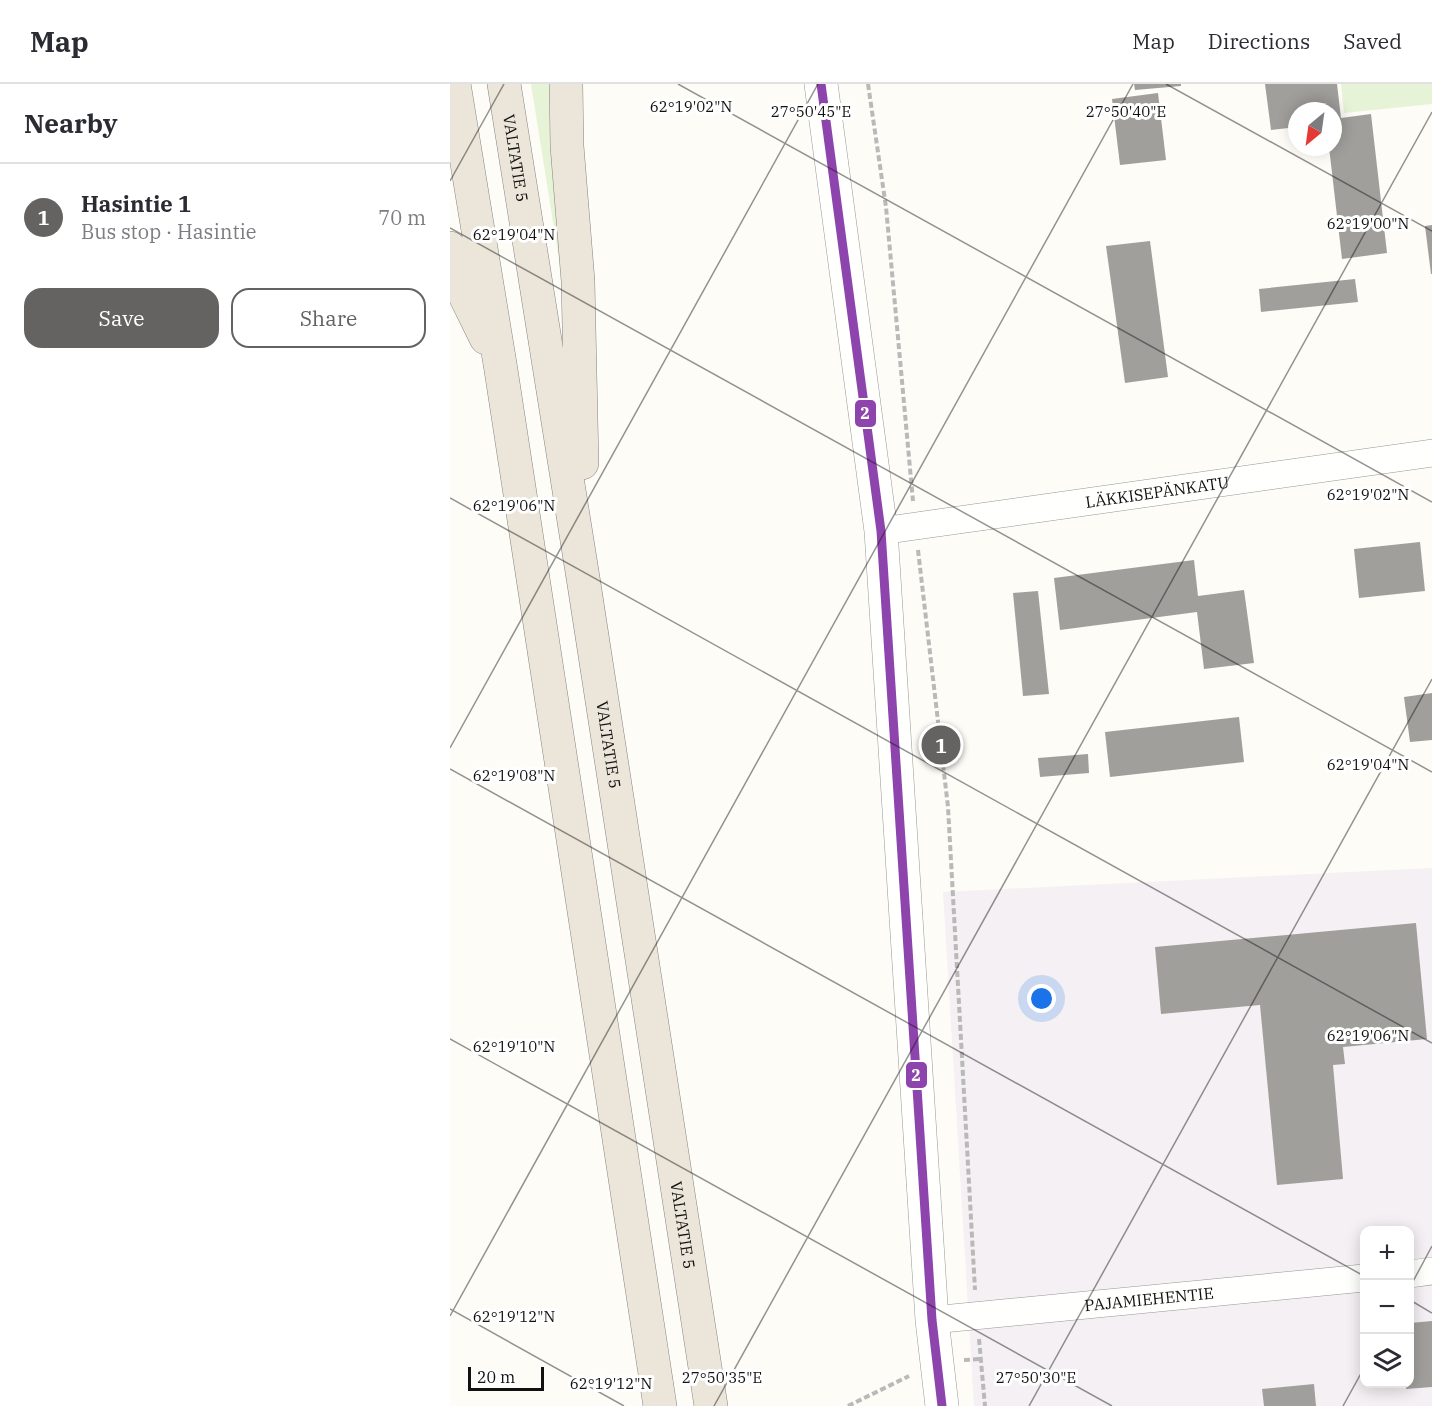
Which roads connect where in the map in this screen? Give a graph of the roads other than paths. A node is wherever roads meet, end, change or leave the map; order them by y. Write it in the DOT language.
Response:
graph roads {
  1 [pos="454,84"];
  2 [pos="504,84"];
  3 [pos="566,84"];
  4 [pos="821,84"];
  5 [pos="450,248"];
  6 [pos="501,370"];
  7 [pos="1432,453"];
  8 [pos="881,531"];
  9 [pos="584,584"];
  10 [pos="1432,1271"];
  11 [pos="1414,1273"];
  12 [pos="1360,1278"];
  13 [pos="932,1320"];
  14 [pos="660,1406"];
  15 [pos="711,1406"];
  16 [pos="942,1406"];
  1 -- 6 [label="highway"];
  2 -- 9 [label="highway, VALTATIE 5"];
  3 -- 9 [label="highway"];
  4 -- 8 [label="street"];
  5 -- 6 [label="highway"];
  6 -- 14 [label="highway"];
  7 -- 8 [label="street, LÄKKISEPÄNKATU"];
  8 -- 13 [label="street"];
  9 -- 15 [label="highway, VALTATIE 5"];
  10 -- 11 [label="street"];
  12 -- 13 [label="street, PAJAMIEHENTIE"];
  13 -- 16 [label="street"];
}
